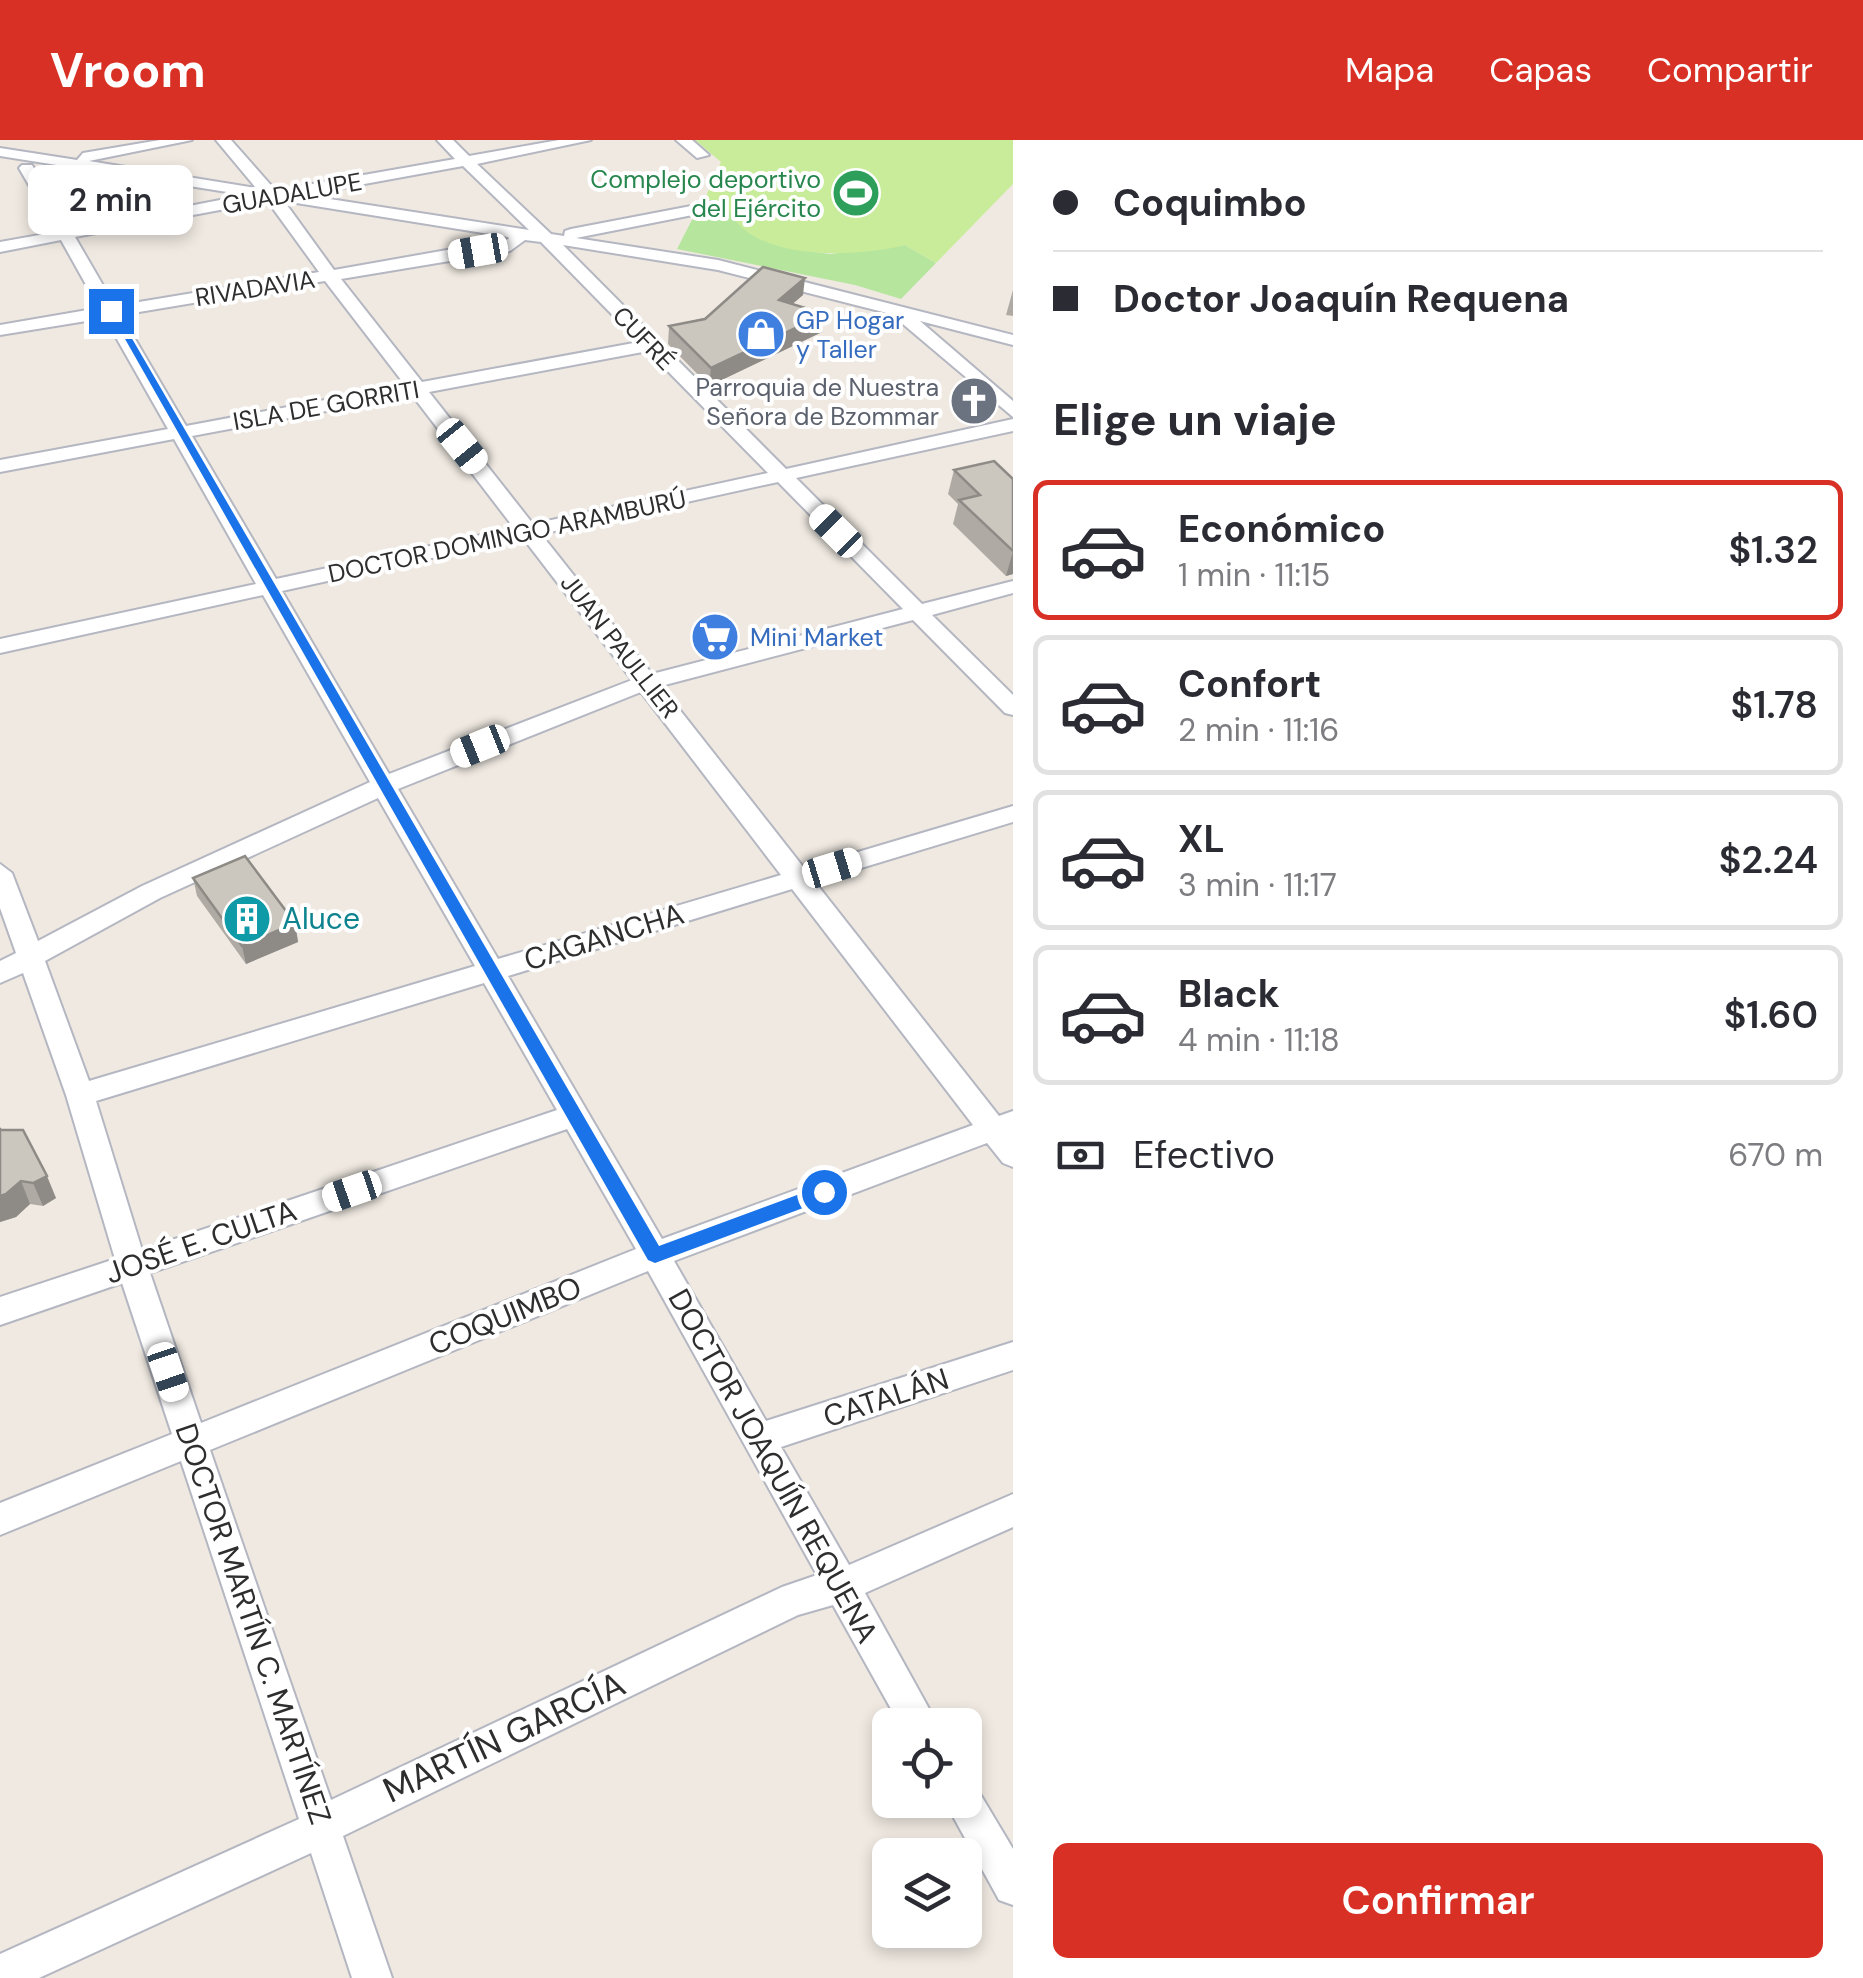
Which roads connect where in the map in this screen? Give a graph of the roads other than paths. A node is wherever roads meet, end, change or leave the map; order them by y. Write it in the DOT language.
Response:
graph roads {
  1 [pos="12,140"];
  2 [pos="186,140"];
  3 [pos="223,140"];
  4 [pos="444,140"];
  5 [pos="584,140"];
  6 [pos="684,140"];
  7 [pos="0,152"];
  8 [pos="702,155"];
  9 [pos="62,161"];
  10 [pos="24,162"];
  11 [pos="465,162"];
  12 [pos="0,172"];
  13 [pos="272,196"];
  14 [pos="712,206"];
  15 [pos="67,234"];
  16 [pos="590,238"];
  17 [pos="513,239"];
  18 [pos="551,242"];
  19 [pos="0,247"];
  20 [pos="329,276"];
  21 [pos="892,307"];
  22 [pos="111,311"];
  23 [pos="0,330"];
  24 [pos="1013,340"];
  25 [pos="651,345"];
  26 [pos="417,389"];
  27 [pos="1013,411"];
  28 [pos="1013,425"];
  29 [pos="181,431"];
  30 [pos="0,466"];
  31 [pos="781,477"];
  32 [pos="531,531"];
  33 [pos="271,587"];
  34 [pos="1013,587"];
  35 [pos="918,612"];
  36 [pos="0,646"];
  37 [pos="649,682"];
  38 [pos="1013,708"];
  39 [pos="385,785"];
  40 [pos="1013,814"];
  41 [pos="0,873"];
  42 [pos="796,878"];
  43 [pos="31,956"];
  44 [pos="489,972"];
  45 [pos="0,974"];
  46 [pos="80,1095"];
  47 [pos="573,1116"];
  48 [pos="1003,1126"];
  49 [pos="1013,1155"];
  50 [pos="655,1255"];
  51 [pos="132,1266"];
  52 [pos="0,1312"];
  53 [pos="1013,1356"];
  54 [pos="759,1439"];
  55 [pos="192,1442"];
  56 [pos="1013,1510"];
  57 [pos="0,1519"];
  58 [pos="840,1586"];
  59 [pos="910,1708"];
  60 [pos="974,1818"];
  61 [pos="322,1828"];
  62 [pos="1013,1886"];
  63 [pos="0,1976"];
  64 [pos="372,1978"];
  1 -- 10 [label="street, DOCTOR JOAQUÍN REQUENA"];
  2 -- 9 [label="street"];
  3 -- 13 [label="street, JUAN PAULLIER"];
  4 -- 11 [label="street, CUFRÉ"];
  5 -- 11 [label="street, GUADALUPE"];
  6 -- 8 [label="street"];
  7 -- 10 [label="street"];
  9 -- 10 [label="street"];
  9 -- 13 [label="street"];
  10 -- 12 [label="street"];
  10 -- 15 [label="street, DOCTOR JOAQUÍN REQUENA"];
  11 -- 13 [label="street, GUADALUPE"];
  11 -- 18 [label="street, CUFRÉ"];
  13 -- 15 [label="street, GUADALUPE"];
  13 -- 17 [label="street"];
  13 -- 20 [label="street, JUAN PAULLIER"];
  14 -- 16 [label="street"];
  15 -- 19 [label="street, GUADALUPE"];
  15 -- 22 [label="street, DOCTOR JOAQUÍN REQUENA"];
  16 -- 18 [label="street, RIVADAVIA"];
  16 -- 21 [label="street, RIVADAVIA"];
  17 -- 18 [label="street, RIVADAVIA"];
  17 -- 20 [label="street, RIVADAVIA"];
  18 -- 25 [label="street, CUFRÉ"];
  20 -- 22 [label="street, RIVADAVIA"];
  20 -- 26 [label="street, JUAN PAULLIER"];
  21 -- 24 [label="street, RIVADAVIA"];
  21 -- 27 [label="street"];
  22 -- 23 [label="street, RIVADAVIA"];
  22 -- 29 [label="street, DOCTOR JOAQUÍN REQUENA"];
  25 -- 26 [label="street, ISLA DE GORRITI"];
  25 -- 31 [label="street, CUFRÉ"];
  26 -- 29 [label="street, ISLA DE GORRITI"];
  26 -- 32 [label="street, JUAN PAULLIER"];
  28 -- 31 [label="street, DOCTOR DOMINGO ARAMBURÚ"];
  29 -- 30 [label="street, ISLA DE GORRITI"];
  29 -- 33 [label="street, DOCTOR JOAQUÍN REQUENA"];
  31 -- 32 [label="street, DOCTOR DOMINGO ARAMBURÚ"];
  31 -- 35 [label="street, CUFRÉ"];
  32 -- 33 [label="street, DOCTOR DOMINGO ARAMBURÚ"];
  32 -- 37 [label="street, JUAN PAULLIER"];
  33 -- 36 [label="street, DOCTOR DOMINGO ARAMBURÚ"];
  33 -- 39 [label="street, DOCTOR JOAQUÍN REQUENA"];
  34 -- 35 [label="street"];
  35 -- 37 [label="street"];
  35 -- 38 [label="street, CUFRÉ"];
  37 -- 39 [label="street"];
  37 -- 42 [label="street, JUAN PAULLIER"];
  39 -- 43 [label="street"];
  39 -- 44 [label="street, DOCTOR JOAQUÍN REQUENA"];
  40 -- 42 [label="street, CAGANCHA"];
  41 -- 43 [label="street, DOCTOR MARTÍN C. MARTÍNEZ"];
  42 -- 44 [label="street, CAGANCHA"];
  42 -- 48 [label="street, JUAN PAULLIER"];
  43 -- 45 [label="street"];
  43 -- 46 [label="street, DOCTOR MARTÍN C. MARTÍNEZ"];
  44 -- 46 [label="street, CAGANCHA"];
  44 -- 47 [label="street, DOCTOR JOAQUÍN REQUENA"];
  46 -- 51 [label="street, DOCTOR MARTÍN C. MARTÍNEZ"];
  47 -- 50 [label="street, DOCTOR JOAQUÍN REQUENA"];
  47 -- 51 [label="street, JOSÉ E. CULTA"];
  48 -- 49 [label="street, JUAN PAULLIER"];
  48 -- 50 [label="street, COQUIMBO"];
  50 -- 54 [label="street, DOCTOR JOAQUÍN REQUENA"];
  50 -- 55 [label="street, COQUIMBO"];
  51 -- 52 [label="street, JOSÉ E. CULTA"];
  51 -- 55 [label="street, DOCTOR MARTÍN C. MARTÍNEZ"];
  53 -- 54 [label="street, CATALÁN"];
  54 -- 58 [label="street, DOCTOR JOAQUÍN REQUENA"];
  55 -- 57 [label="street, COQUIMBO"];
  55 -- 61 [label="street, DOCTOR MARTÍN C. MARTÍNEZ"];
  56 -- 58 [label="street, MARTÍN GARCÍA"];
  58 -- 59 [label="street, DOCTOR JOAQUÍN REQUENA"];
  58 -- 61 [label="street, MARTÍN GARCÍA"];
  60 -- 62 [label="street"];
  61 -- 63 [label="street, MARTÍN GARCÍA"];
  61 -- 64 [label="street, DOCTOR MARTÍN C. MARTÍNEZ"];
}
